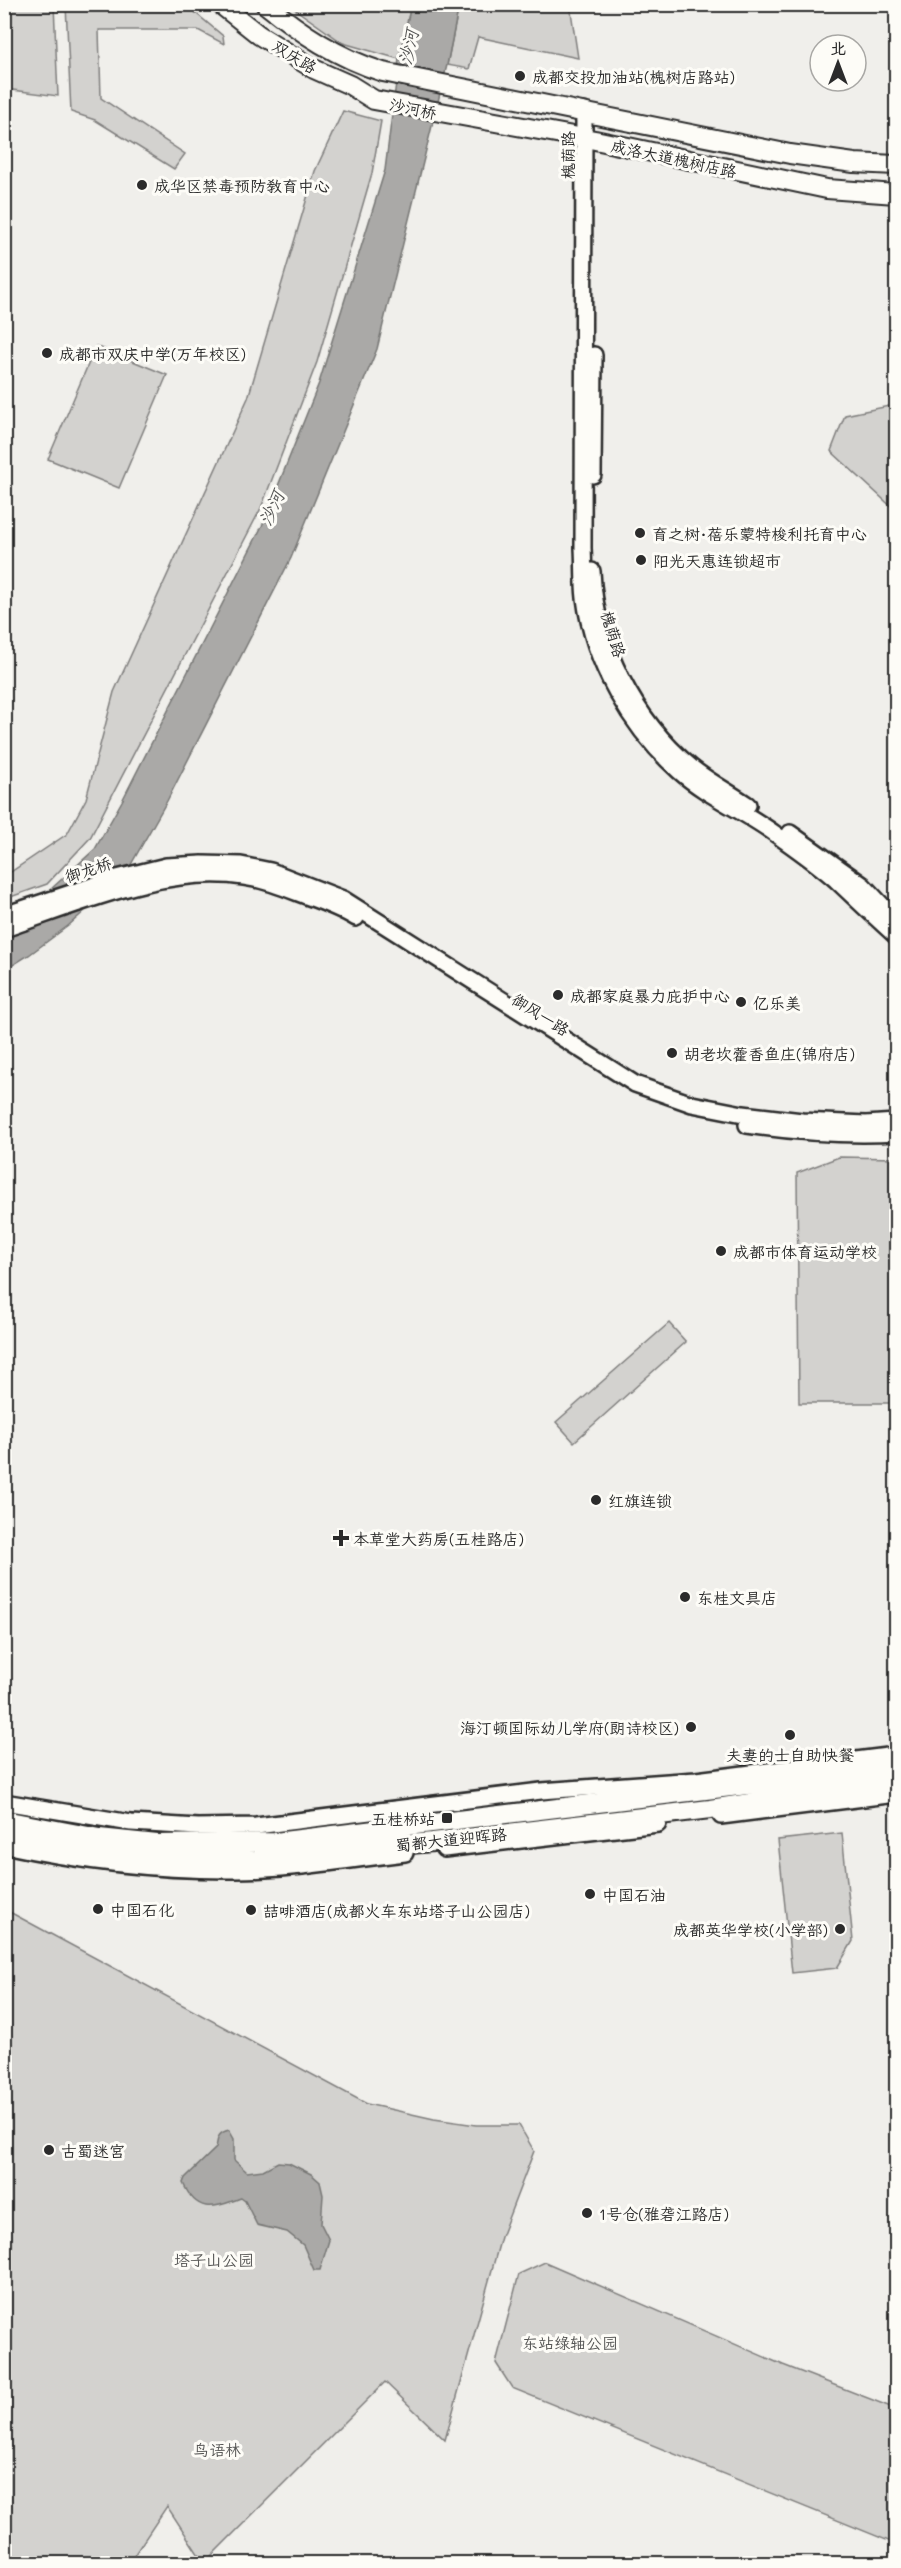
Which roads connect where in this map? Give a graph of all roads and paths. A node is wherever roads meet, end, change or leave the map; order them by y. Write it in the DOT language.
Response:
graph roads {
  1 [pos="220,4"];
  2 [pos="265,4"];
  3 [pos="383,72"];
  4 [pos="458,86"];
  5 [pos="374,100"];
  6 [pos="584,111"];
  7 [pos="453,116"];
  8 [pos="590,140"];
  9 [pos="897,165"];
  10 [pos="897,194"];
  11 [pos="183,870"];
  12 [pos="4,915"];
  13 [pos="897,920"];
  14 [pos="4,928"];
  15 [pos="897,936"];
  16 [pos="897,1122"];
  17 [pos="897,1133"];
  18 [pos="897,1755"];
  19 [pos="897,1767"];
  20 [pos="696,1780"];
  21 [pos="897,1781"];
  22 [pos="897,1794"];
  23 [pos="630,1799"];
  24 [pos="4,1802"];
  25 [pos="4,1820"];
  26 [pos="256,1827"];
  27 [pos="373,1829"];
  28 [pos="4,1834"];
  29 [pos="434,1842"];
  30 [pos="4,1845"];
  31 [pos="103,1854"];
  32 [pos="348,1860"];
  33 [pos="154,1868"];
  1 -- 5 [label="main road, 双庆路"];
  2 -- 3 [label="main road, 双庆路"];
  3 -- 4 [label="main road, 沙河桥"];
  4 -- 6 [label="main road, 成洛大道槐树店路"];
  5 -- 7 [label="main road, 沙河桥"];
  6 -- 8 [label="main road, 槐荫路"];
  6 -- 9 [label="main road, 成洛大道槐树店路"];
  7 -- 8 [label="main road, 成洛大道槐树店路"];
  8 -- 10 [label="main road, 成洛大道槐树店路"];
  8 -- 13 [label="main road, 槐荫路"];
  8 -- 15 [label="main road, 槐荫路"];
  11 -- 12 [label="main road, 御龙桥"];
  11 -- 14 [label="main road, 御龙桥"];
  11 -- 16 [label="main road, 御风一路"];
  11 -- 17 [label="main road, 御风一路"];
  18 -- 20 [label="main road"];
  19 -- 23 [label="main road, 蜀都大道迎晖路"];
  20 -- 23 [label="main road"];
  20 -- 26 [label="main road"];
  21 -- 29 [label="main road, 蜀都大道迎晖路"];
  22 -- 32 [label="main road, 蜀都大道迎晖路"];
  23 -- 27 [label="main road, 蜀都大道迎晖路"];
  24 -- 26 [label="main road"];
  25 -- 27 [label="main road, 蜀都大道迎晖路"];
  26 -- 27 [label="main road"];
  28 -- 31 [label="main road, 蜀都大道迎晖路"];
  29 -- 31 [label="main road, 蜀都大道迎晖路"];
  29 -- 32 [label="main road"];
  30 -- 33 [label="main road, 蜀都大道迎晖路"];
  31 -- 33 [label="main road"];
  32 -- 33 [label="main road, 蜀都大道迎晖路"];
}
